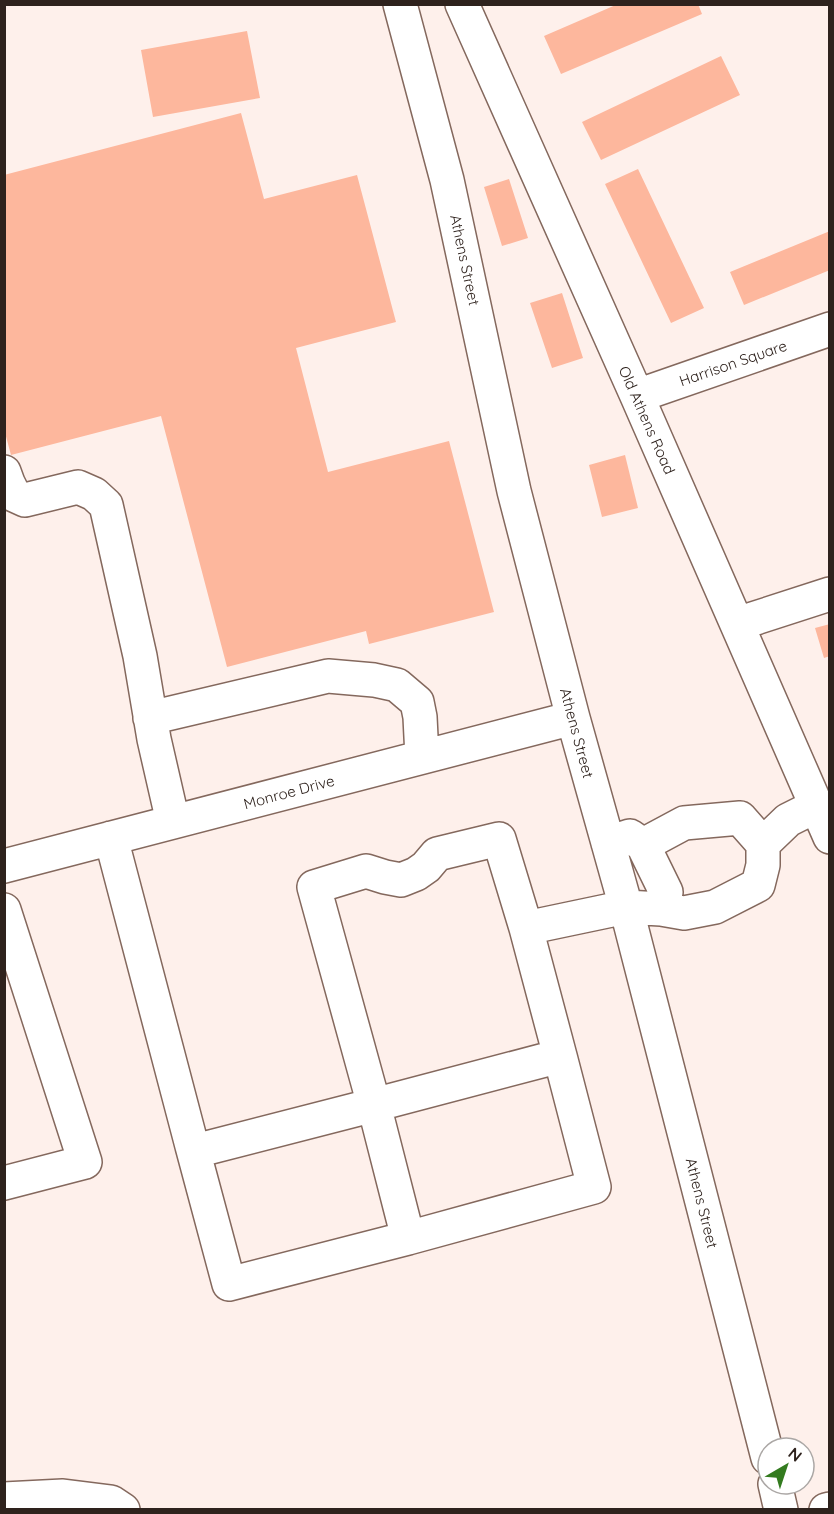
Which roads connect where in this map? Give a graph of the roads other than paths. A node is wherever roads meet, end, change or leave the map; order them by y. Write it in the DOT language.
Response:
graph roads {
  1 [pos="400,4"];
  2 [pos="462,4"];
  3 [pos="830,329"];
  4 [pos="636,396"];
  5 [pos="4,472"];
  6 [pos="830,594"];
  7 [pos="737,624"];
  8 [pos="150,718"];
  9 [pos="573,718"];
  10 [pos="422,757"];
  11 [pos="816,806"];
  12 [pos="172,822"];
  13 [pos="830,837"];
  14 [pos="111,838"];
  15 [pos="608,843"];
  16 [pos="763,844"];
  17 [pos="644,845"];
  18 [pos="4,866"];
  19 [pos="626,907"];
  20 [pos="661,909"];
  21 [pos="4,910"];
  22 [pos="526,927"];
  23 [pos="10,945"];
  24 [pos="560,1056"];
  25 [pos="374,1106"];
  26 [pos="192,1146"];
  27 [pos="4,1183"];
  28 [pos="408,1238"];
  29 [pos="762,1436"];
  30 [pos="4,1499"];
  31 [pos="123,1509"];
  1 -- 9 [label="street, Athens Street"];
  2 -- 4 [label="street, Old Athens Road"];
  3 -- 4 [label="street, Harrison Square"];
  4 -- 7 [label="street, Old Athens Road"];
  5 -- 8 [label="street"];
  6 -- 7 [label="street"];
  7 -- 11 [label="street, Old Athens Road"];
  8 -- 10 [label="street"];
  8 -- 12 [label="street"];
  9 -- 10 [label="street, Monroe Drive"];
  9 -- 15 [label="street, Athens Street"];
  10 -- 12 [label="street, Monroe Drive"];
  11 -- 13 [label="street, Old Athens Road"];
  11 -- 16 [label="street"];
  12 -- 14 [label="street, Monroe Drive"];
  14 -- 18 [label="street, Monroe Drive"];
  14 -- 26 [label="street"];
  15 -- 17 [label="street"];
  15 -- 19 [label="street, Athens Street"];
  16 -- 17 [label="street"];
  16 -- 20 [label="street"];
  17 -- 20 [label="street"];
  19 -- 20 [label="street"];
  19 -- 22 [label="street"];
  19 -- 29 [label="street, Athens Street"];
  21 -- 23 [label="street"];
  22 -- 24 [label="street"];
  22 -- 25 [label="street"];
  23 -- 27 [label="street"];
  24 -- 25 [label="street"];
  24 -- 28 [label="street"];
  25 -- 26 [label="street"];
  25 -- 28 [label="street"];
  26 -- 28 [label="street"];
  30 -- 31 [label="street"];
}
